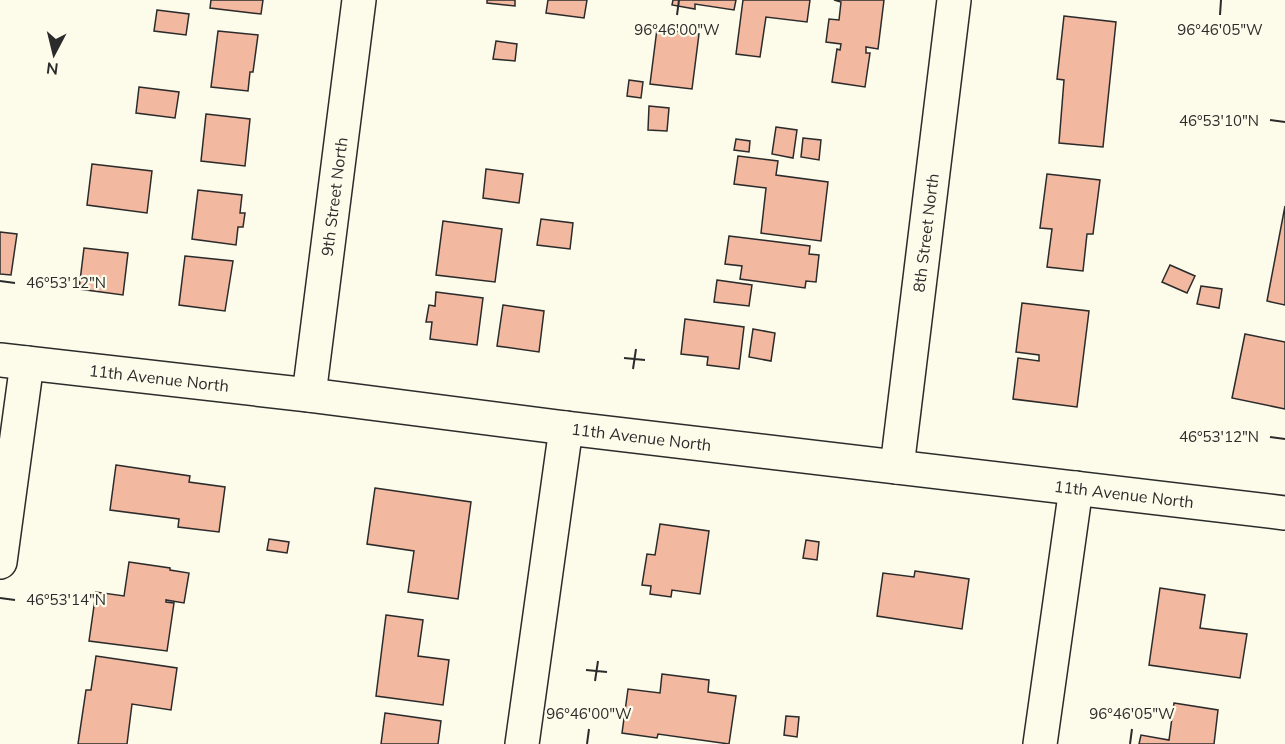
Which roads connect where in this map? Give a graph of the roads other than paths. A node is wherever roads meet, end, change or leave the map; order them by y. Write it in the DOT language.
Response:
graph roads {
  1 [pos="359,0"];
  2 [pos="954,0"];
  3 [pos="14,362"];
  4 [pos="309,395"];
  5 [pos="566,428"];
  6 [pos="897,467"];
  7 [pos="1076,488"];
  8 [pos="1285,513"];
  9 [pos="0,562"];
  10 [pos="522,744"];
  11 [pos="1040,744"];
  1 -- 4 [label="street, 9th Street North"];
  2 -- 6 [label="street, 8th Street North"];
  3 -- 4 [label="street, 11th Avenue North"];
  3 -- 9 [label="street"];
  4 -- 5 [label="street, 11th Avenue North"];
  5 -- 6 [label="street, 11th Avenue North"];
  5 -- 10 [label="street"];
  6 -- 7 [label="street, 11th Avenue North"];
  7 -- 8 [label="street, 11th Avenue North"];
  7 -- 11 [label="street"];
}
